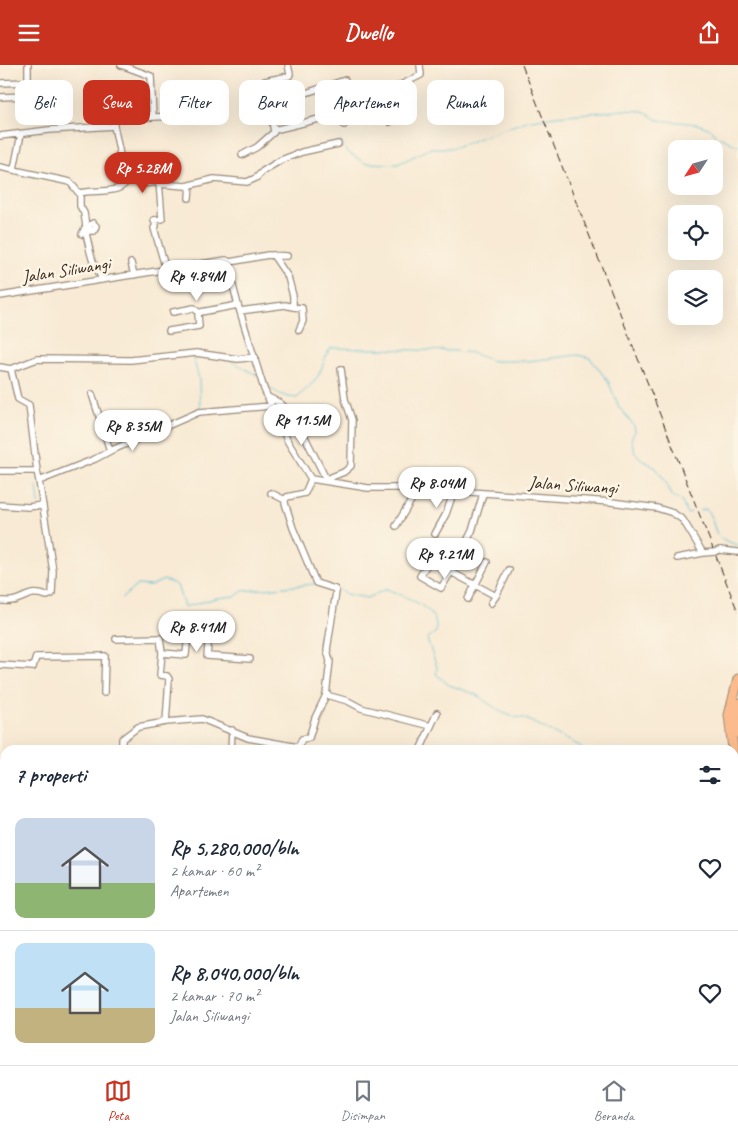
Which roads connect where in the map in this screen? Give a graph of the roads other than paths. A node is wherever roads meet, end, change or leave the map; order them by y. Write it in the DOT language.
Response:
graph roads {
  1 [pos="28,65"];
  2 [pos="121,65"];
  3 [pos="288,65"];
  4 [pos="420,69"];
  5 [pos="28,80"];
  6 [pos="269,80"];
  7 [pos="410,80"];
  8 [pos="15,82"];
  9 [pos="0,83"];
  10 [pos="15,96"];
  11 [pos="0,97"];
  12 [pos="150,117"];
  13 [pos="153,117"];
  14 [pos="160,117"];
  15 [pos="315,120"];
  16 [pos="114,125"];
  17 [pos="273,125"];
  18 [pos="274,130"];
  19 [pos="21,134"];
  20 [pos="0,136"];
  21 [pos="338,144"];
  22 [pos="242,155"];
  23 [pos="0,167"];
  24 [pos="14,169"];
  25 [pos="132,181"];
  26 [pos="159,183"];
  27 [pos="190,186"];
  28 [pos="80,193"];
  29 [pos="189,197"];
  30 [pos="88,228"];
  31 [pos="82,234"];
  32 [pos="273,255"];
  33 [pos="287,256"];
  34 [pos="230,262"];
  35 [pos="131,263"];
  36 [pos="166,270"];
  37 [pos="134,275"];
  38 [pos="102,280"];
  39 [pos="0,296"];
  40 [pos="293,307"];
  41 [pos="239,308"];
  42 [pos="173,312"];
  43 [pos="199,313"];
  44 [pos="299,329"];
  45 [pos="169,331"];
  46 [pos="255,357"];
  47 [pos="0,367"];
  48 [pos="10,369"];
  49 [pos="341,369"];
  50 [pos="92,394"];
  51 [pos="268,397"];
  52 [pos="271,406"];
  53 [pos="110,451"];
  54 [pos="0,471"];
  55 [pos="37,471"];
  56 [pos="311,479"];
  57 [pos="325,480"];
  58 [pos="39,481"];
  59 [pos="418,489"];
  60 [pos="454,491"];
  61 [pos="271,493"];
  62 [pos="483,494"];
  63 [pos="285,500"];
  64 [pos="0,505"];
  65 [pos="43,505"];
  66 [pos="396,526"];
  67 [pos="435,535"];
  68 [pos="439,545"];
  69 [pos="738,552"];
  70 [pos="703,553"];
  71 [pos="677,558"];
  72 [pos="487,562"];
  73 [pos="509,570"];
  74 [pos="451,572"];
  75 [pos="476,584"];
  76 [pos="496,595"];
  77 [pos="468,599"];
  78 [pos="0,601"];
  79 [pos="492,603"];
  80 [pos="116,639"];
  81 [pos="162,653"];
  82 [pos="250,659"];
  83 [pos="0,665"];
  84 [pos="738,679"];
  85 [pos="104,693"];
  86 [pos="326,695"];
  87 [pos="738,703"];
  88 [pos="437,713"];
  89 [pos="166,722"];
  90 [pos="431,726"];
  91 [pos="232,730"];
  92 [pos="738,733"];
  93 [pos="122,745"];
  94 [pos="231,745"];
  95 [pos="282,745"];
  96 [pos="299,745"];
  97 [pos="422,745"];
  98 [pos="732,745"];
  1 -- 5 [label="street"];
  2 -- 13 [label="street"];
  3 -- 6 [label="street"];
  4 -- 7 [label="street"];
  8 -- 9 [label="street"];
  10 -- 11 [label="street"];
  12 -- 13 [label="street"];
  13 -- 14 [label="street"];
  15 -- 18 [label="street"];
  16 -- 19 [label="street"];
  16 -- 25 [label="street"];
  17 -- 18 [label="street"];
  18 -- 22 [label="street"];
  19 -- 20 [label="street"];
  19 -- 24 [label="street"];
  21 -- 27 [label="street"];
  23 -- 24 [label="street"];
  24 -- 28 [label="street"];
  25 -- 26 [label="street"];
  25 -- 28 [label="street"];
  26 -- 27 [label="street"];
  26 -- 36 [label="street"];
  27 -- 29 [label="street"];
  28 -- 30 [label="street"];
  30 -- 31 [label="street"];
  30 -- 38 [label="street"];
  32 -- 33 [label="street, Jalan Siliwangi"];
  32 -- 34 [label="street, Jalan Siliwangi"];
  32 -- 40 [label="street"];
  34 -- 36 [label="street, Jalan Siliwangi"];
  34 -- 41 [label="street"];
  35 -- 37 [label="street"];
  36 -- 37 [label="street, Jalan Siliwangi"];
  37 -- 38 [label="street, Jalan Siliwangi"];
  38 -- 39 [label="street, Jalan Siliwangi"];
  40 -- 41 [label="street"];
  40 -- 44 [label="street"];
  41 -- 43 [label="street"];
  41 -- 46 [label="street"];
  42 -- 43 [label="street"];
  43 -- 45 [label="street"];
  46 -- 48 [label="street"];
  46 -- 51 [label="street"];
  47 -- 48 [label="street"];
  48 -- 55 [label="street"];
  49 -- 57 [label="street"];
  50 -- 53 [label="street"];
  51 -- 52 [label="street"];
  51 -- 57 [label="street"];
  52 -- 53 [label="street"];
  52 -- 56 [label="street"];
  53 -- 58 [label="street"];
  54 -- 55 [label="street"];
  55 -- 58 [label="street"];
  56 -- 57 [label="street, Jalan Siliwangi"];
  56 -- 63 [label="street"];
  57 -- 59 [label="street, Jalan Siliwangi"];
  58 -- 65 [label="street"];
  59 -- 60 [label="street, Jalan Siliwangi"];
  59 -- 66 [label="street"];
  60 -- 62 [label="street, Jalan Siliwangi"];
  60 -- 67 [label="street"];
  61 -- 63 [label="street"];
  62 -- 70 [label="street, Jalan Siliwangi"];
  62 -- 74 [label="street"];
  63 -- 86 [label="street"];
  64 -- 65 [label="street"];
  65 -- 78 [label="street"];
  68 -- 74 [label="street"];
  69 -- 70 [label="street"];
  70 -- 71 [label="street"];
  72 -- 75 [label="street"];
  73 -- 76 [label="street"];
  74 -- 75 [label="street"];
  75 -- 76 [label="street"];
  75 -- 77 [label="street"];
  76 -- 79 [label="street"];
  80 -- 81 [label="street"];
  81 -- 82 [label="street"];
  81 -- 89 [label="street"];
  83 -- 85 [label="street"];
  84 -- 98 [label="main road"];
  86 -- 90 [label="street"];
  86 -- 96 [label="street"];
  87 -- 92 [label="main road"];
  88 -- 90 [label="street"];
  89 -- 91 [label="street"];
  89 -- 93 [label="street"];
  90 -- 97 [label="street"];
  91 -- 94 [label="street"];
  91 -- 95 [label="street"];
}
